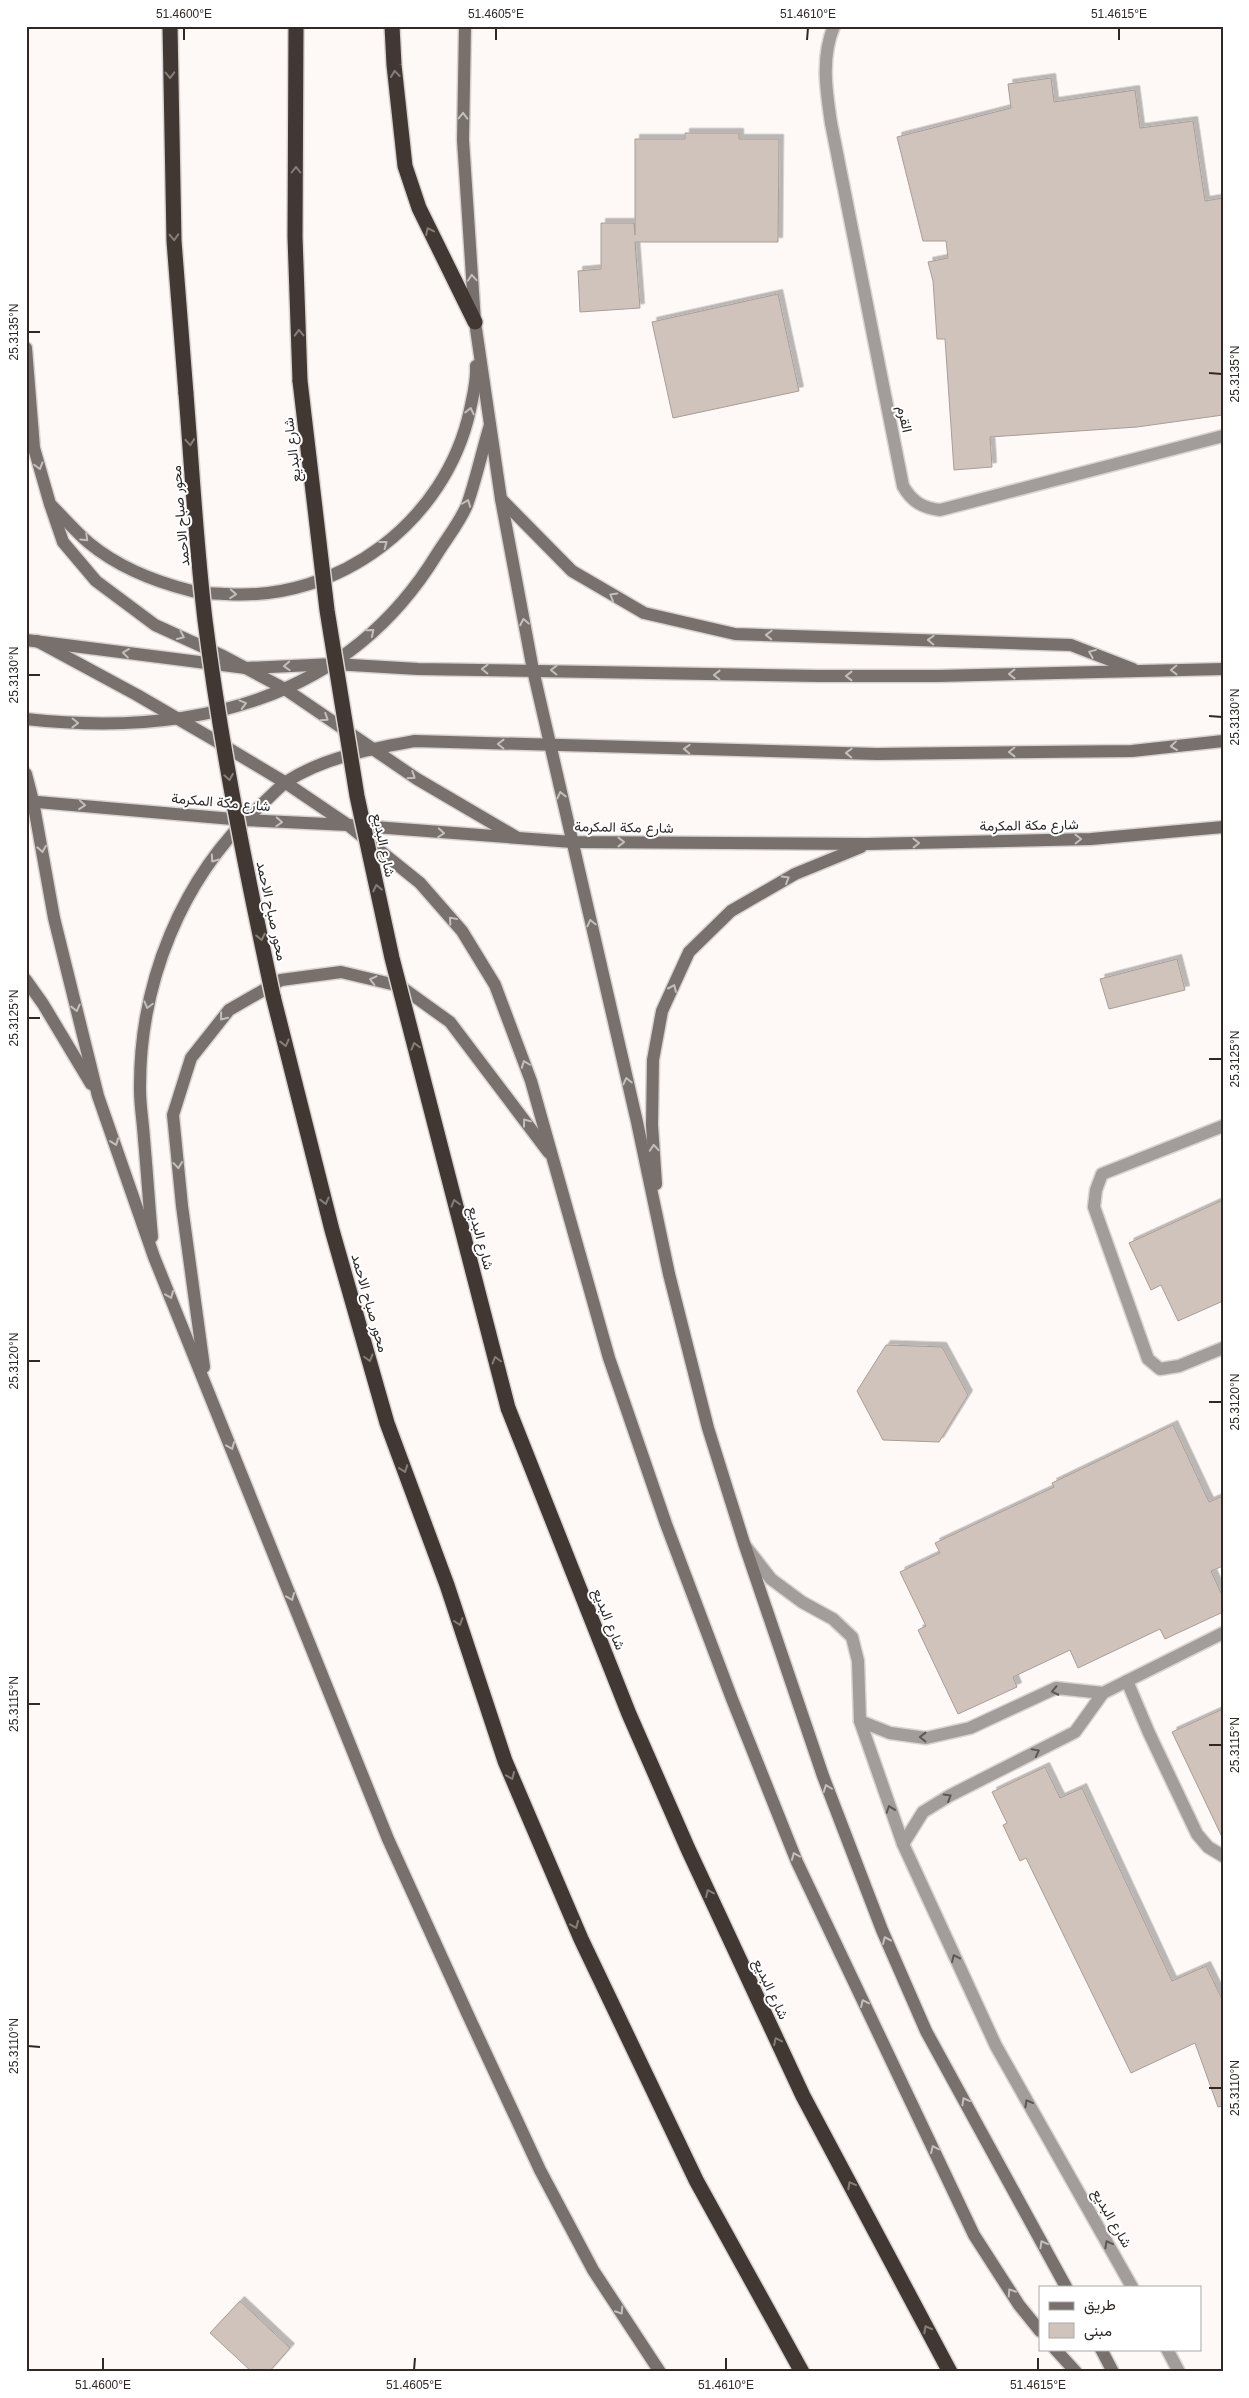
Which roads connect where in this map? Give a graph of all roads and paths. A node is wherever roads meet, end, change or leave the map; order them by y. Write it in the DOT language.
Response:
graph roads {
  1 [pos="170,26"];
  2 [pos="296,26"];
  3 [pos="392,26"];
  4 [pos="465,26"];
  5 [pos="834,26"];
  6 [pos="475,322"];
  7 [pos="26,348"];
  8 [pos="491,420"];
  9 [pos="1223,436"];
  10 [pos="501,499"];
  11 [pos="50,504"];
  12 [pos="32,640"];
  13 [pos="334,664"];
  14 [pos="246,668"];
  15 [pos="1223,669"];
  16 [pos="533,670"];
  17 [pos="1137,671"];
  18 [pos="285,689"];
  19 [pos="26,718"];
  20 [pos="178,719"];
  21 [pos="1223,742"];
  22 [pos="550,745"];
  23 [pos="372,749"];
  24 [pos="26,774"];
  25 [pos="286,783"];
  26 [pos="30,801"];
  27 [pos="244,820"];
  28 [pos="348,825"];
  29 [pos="1222,830"];
  30 [pos="519,839"];
  31 [pos="572,842"];
  32 [pos="867,844"];
  33 [pos="26,980"];
  34 [pos="98,1096"];
  35 [pos="1223,1126"];
  36 [pos="555,1161"];
  37 [pos="660,1231"];
  38 [pos="154,1257"];
  39 [pos="1223,1348"];
  40 [pos="207,1388"];
  41 [pos="744,1543"];
  42 [pos="1223,1633"];
  43 [pos="1127,1681"];
  44 [pos="1103,1693"];
  45 [pos="860,1721"];
  46 [pos="903,1844"];
  47 [pos="1223,1856"];
  48 [pos="1065,2286"];
  49 [pos="1131,2286"];
  50 [pos="1039,2330"];
  51 [pos="1057,2350"];
  52 [pos="1102,2350"];
  53 [pos="1168,2350"];
  54 [pos="660,2372"];
  55 [pos="802,2372"];
  56 [pos="950,2372"];
  57 [pos="1076,2372"];
  58 [pos="1113,2372"];
  59 [pos="1179,2372"];
  1 -- 55 [label="highway, محور صباح الاحمد, one-way, bridge"];
  56 -- 2 [label="highway, شارع البديع, one-way, bridge"];
  6 -- 3 [label="highway, one-way"];
  6 -- 4 [label="main road, شارع البديع, one-way"];
  5 -- 9 [label="street, القرم"];
  6 -- 8 [label="main road, شارع البديع"];
  11 -- 6 [label="main road, one-way"];
  7 -- 11 [label="main road, one-way"];
  8 -- 10 [label="main road, شارع البديع"];
  13 -- 8 [label="main road, one-way"];
  16 -- 10 [label="main road, شارع البديع, one-way"];
  17 -- 10 [label="main road, one-way"];
  11 -- 14 [label="main road, one-way"];
  14 -- 12 [label="main road, one-way"];
  12 -- 20 [label="main road"];
  13 -- 14 [label="main road, one-way"];
  16 -- 13 [label="main road, one-way"];
  13 -- 18 [label="main road"];
  14 -- 18 [label="main road"];
  15 -- 17 [label="main road, one-way"];
  17 -- 16 [label="main road, one-way"];
  16 -- 22 [label="main road, شارع البديع"];
  20 -- 18 [label="main road, one-way"];
  18 -- 23 [label="main road, one-way"];
  19 -- 20 [label="main road, one-way"];
  20 -- 25 [label="main road"];
  21 -- 22 [label="main road, one-way"];
  22 -- 23 [label="main road, one-way"];
  31 -- 22 [label="main road, شارع البديع, one-way"];
  23 -- 25 [label="main road"];
  23 -- 30 [label="main road, one-way"];
  24 -- 26 [label="main road"];
  25 -- 27 [label="main road"];
  25 -- 28 [label="main road"];
  26 -- 27 [label="main road, شارع مكة المكرمة, one-way"];
  26 -- 34 [label="main road, one-way"];
  27 -- 28 [label="main road, شارع مكة المكرمة, one-way"];
  27 -- 38 [label="main road, one-way"];
  28 -- 30 [label="main road, شارع مكة المكرمة, one-way"];
  36 -- 28 [label="main road, one-way"];
  32 -- 29 [label="main road, شارع مكة المكرمة, one-way"];
  30 -- 31 [label="main road, شارع مكة المكرمة"];
  31 -- 32 [label="main road, شارع مكة المكرمة, one-way"];
  37 -- 31 [label="main road, شارع البديع, one-way"];
  37 -- 32 [label="main road, one-way"];
  33 -- 34 [label="main road"];
  34 -- 38 [label="main road, one-way"];
  35 -- 39 [label="street"];
  36 -- 40 [label="main road, one-way"];
  50 -- 36 [label="main road, one-way"];
  37 -- 41 [label="main road, شارع البديع"];
  38 -- 40 [label="main road, one-way"];
  40 -- 54 [label="main road, one-way"];
  41 -- 45 [label="street, شارع البديع"];
  48 -- 41 [label="main road, شارع البديع, one-way"];
  42 -- 43 [label="street"];
  43 -- 44 [label="street"];
  43 -- 47 [label="street"];
  44 -- 45 [label="street, one-way"];
  46 -- 44 [label="street, one-way"];
  46 -- 45 [label="street, شارع البديع, one-way"];
  49 -- 46 [label="street, شارع البديع, one-way"];
  51 -- 57 [label="main road"];
  52 -- 58 [label="main road"];
  53 -- 59 [label="street"];
}
